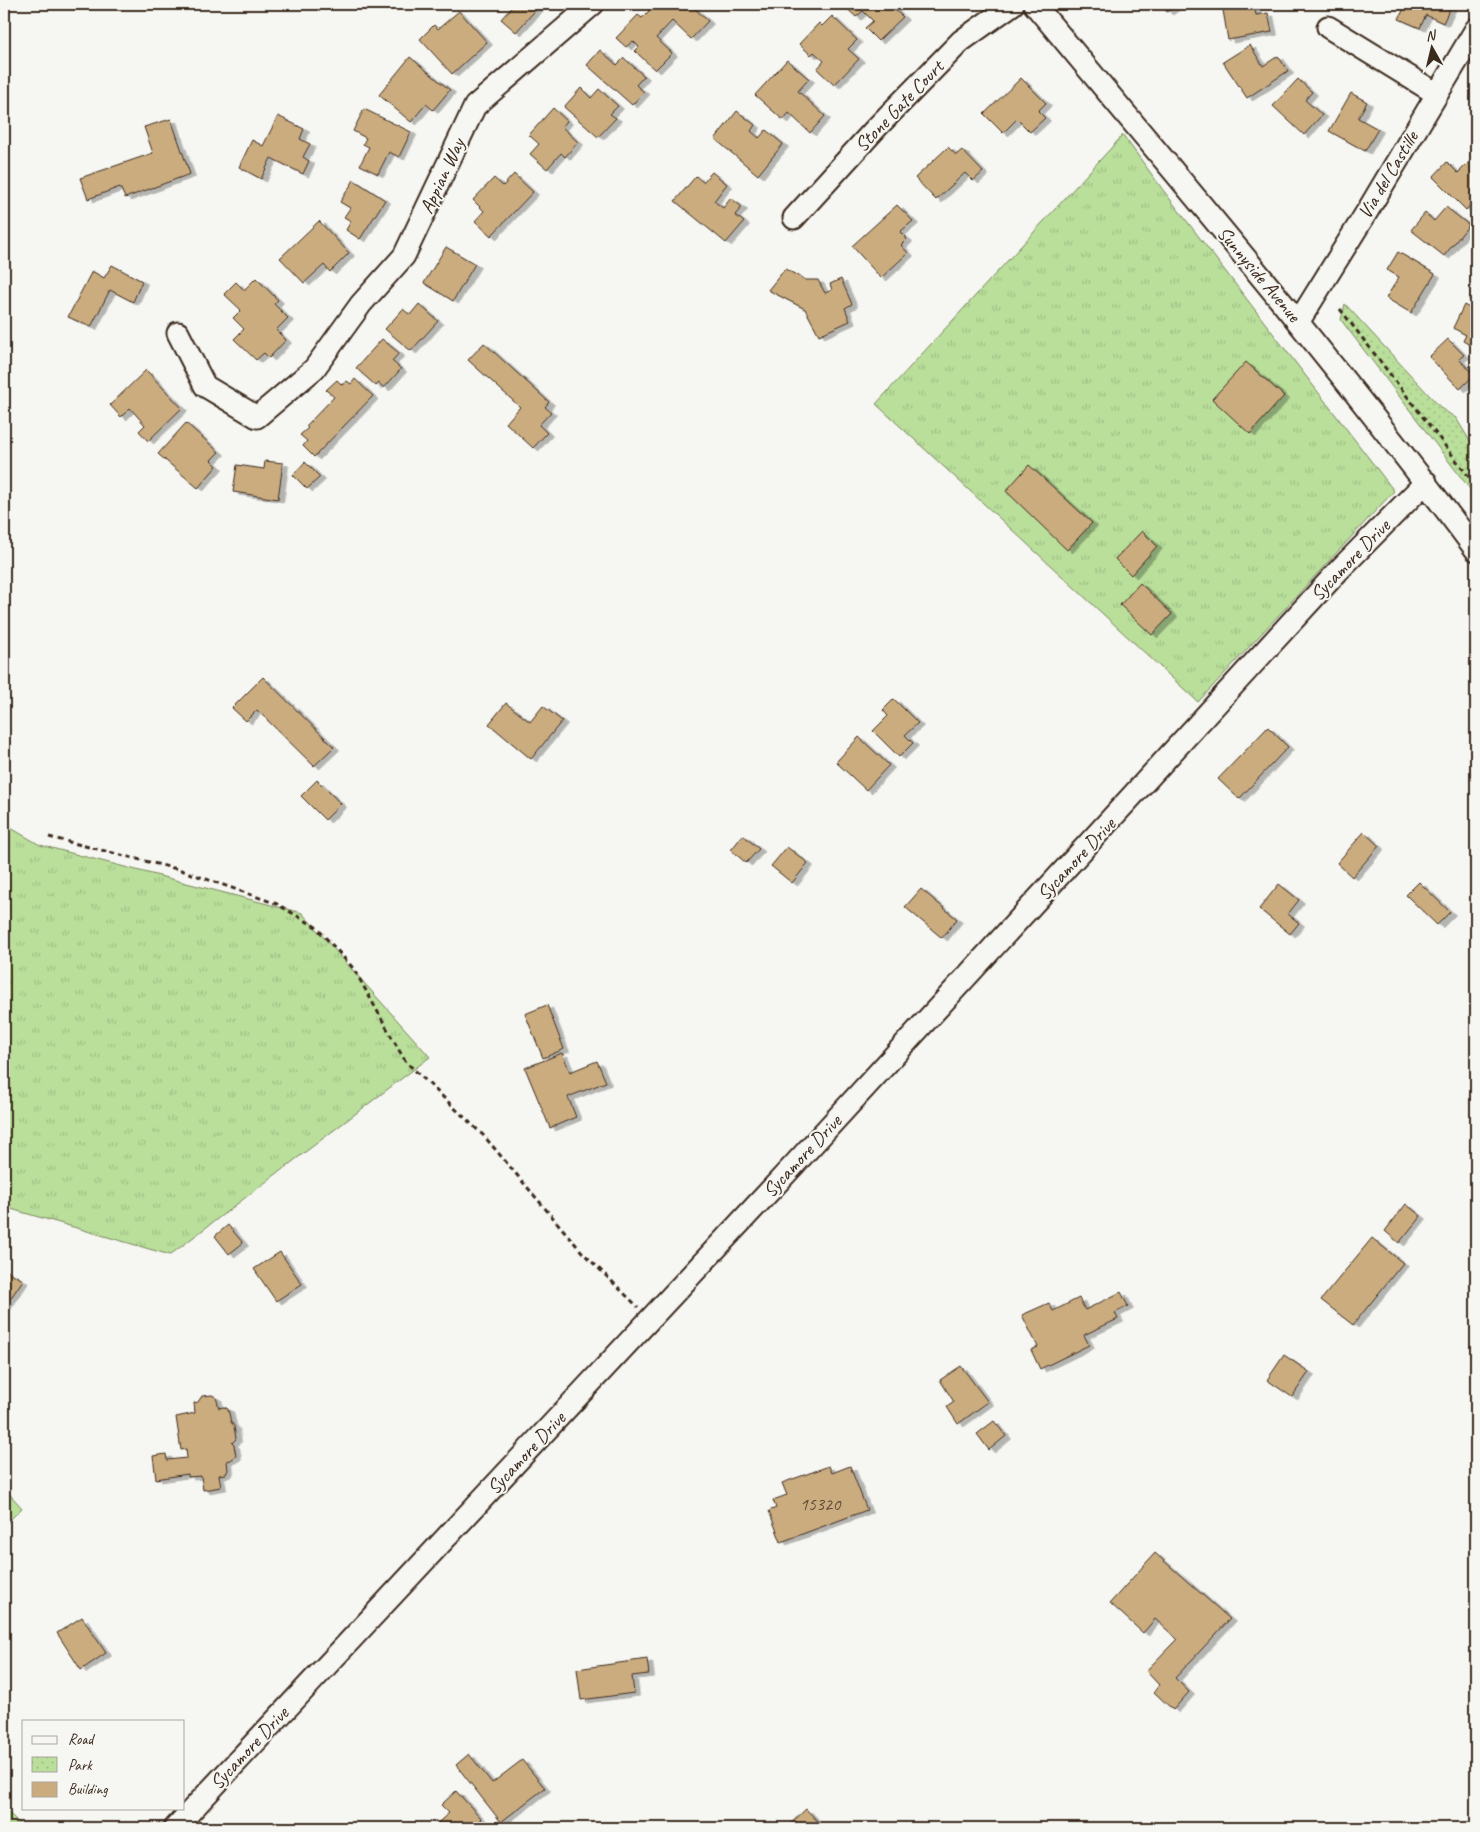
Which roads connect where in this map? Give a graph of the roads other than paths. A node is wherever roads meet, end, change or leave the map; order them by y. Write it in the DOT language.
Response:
graph roads {
  1 [pos="593,4"];
  2 [pos="1013,4"];
  3 [pos="1034,4"];
  4 [pos="1328,27"];
  5 [pos="1476,28"];
  6 [pos="1437,94"];
  7 [pos="794,218"];
  8 [pos="1299,321"];
  9 [pos="178,333"];
  10 [pos="1426,482"];
  11 [pos="1476,550"];
  12 [pos="175,1828"];
  1 -- 9 [label="street, Appian Way"];
  2 -- 7 [label="street, Stone Gate Court"];
  3 -- 8 [label="street, Sunnyside Avenue"];
  4 -- 6 [label="street"];
  5 -- 6 [label="street, Via del Castille"];
  6 -- 8 [label="street, Via del Castille"];
  8 -- 10 [label="street, Sunnyside Avenue"];
  10 -- 11 [label="street, Sunnyside Avenue"];
  10 -- 12 [label="street, Sycamore Drive"];
}
